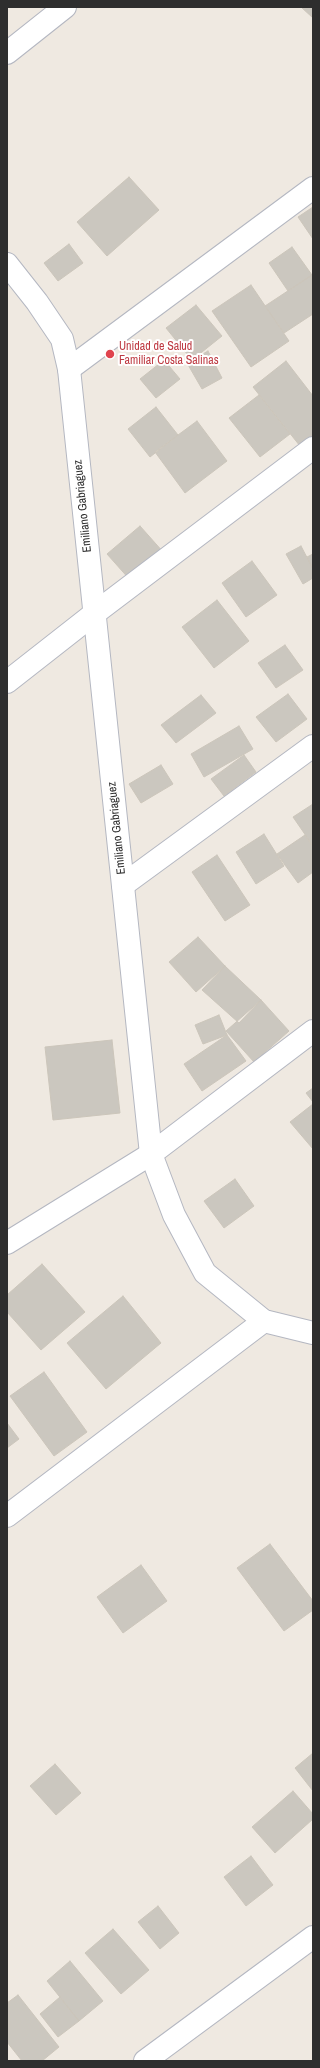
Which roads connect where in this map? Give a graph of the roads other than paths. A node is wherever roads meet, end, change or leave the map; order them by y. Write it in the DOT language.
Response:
graph roads {
  1 [pos="65,7"];
  2 [pos="7,53"];
  3 [pos="313,188"];
  4 [pos="7,264"];
  5 [pos="69,370"];
  6 [pos="313,448"];
  7 [pos="95,613"];
  8 [pos="7,682"];
  9 [pos="313,746"];
  10 [pos="123,885"];
  11 [pos="313,1031"];
  12 [pos="151,1154"];
  13 [pos="7,1242"];
  14 [pos="264,1320"];
  15 [pos="313,1333"];
  16 [pos="7,1516"];
  17 [pos="313,1937"];
  18 [pos="144,2061"];
  1 -- 2 [label="street"];
  3 -- 5 [label="street"];
  4 -- 5 [label="street, Emiliano Gabriaguez"];
  5 -- 7 [label="street, Emiliano Gabriaguez"];
  6 -- 7 [label="street"];
  7 -- 8 [label="street"];
  7 -- 10 [label="street, Emiliano Gabriaguez"];
  9 -- 10 [label="street"];
  10 -- 12 [label="street, Emiliano Gabriaguez"];
  11 -- 12 [label="street"];
  12 -- 13 [label="street"];
  12 -- 14 [label="street, Emiliano Gabriaguez"];
  14 -- 15 [label="street, Emiliano Gabriaguez"];
  14 -- 16 [label="street"];
  17 -- 18 [label="street"];
}
